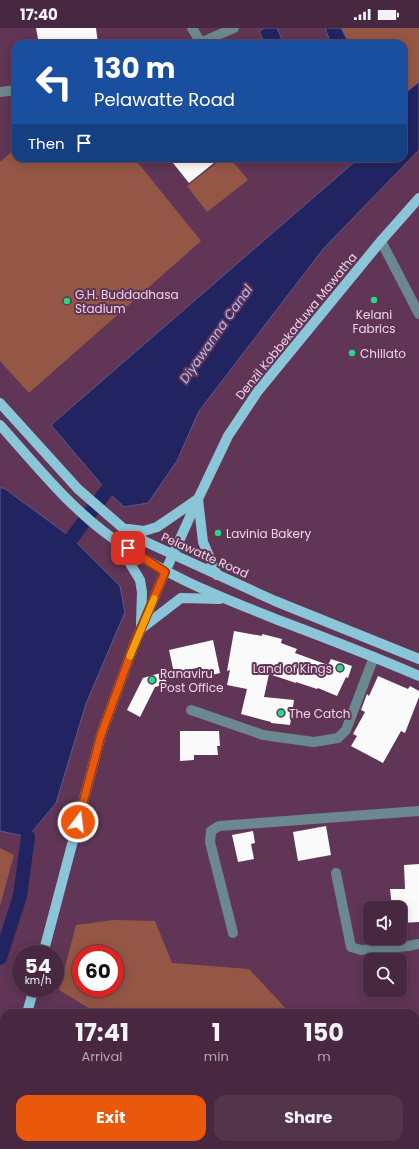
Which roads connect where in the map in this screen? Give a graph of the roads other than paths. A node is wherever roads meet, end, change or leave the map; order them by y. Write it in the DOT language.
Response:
graph roads {
  1 [pos="192,28"];
  2 [pos="234,28"];
  3 [pos="198,40"];
  4 [pos="206,40"];
  5 [pos="12,90"];
  6 [pos="0,92"];
  7 [pos="419,198"];
  8 [pos="381,241"];
  9 [pos="419,314"];
  10 [pos="0,403"];
  11 [pos="0,425"];
  12 [pos="198,499"];
  13 [pos="122,527"];
  14 [pos="112,538"];
  15 [pos="173,555"];
  16 [pos="165,572"];
  17 [pos="217,575"];
  18 [pos="227,600"];
  19 [pos="141,630"];
  20 [pos="374,657"];
  21 [pos="419,659"];
  22 [pos="419,676"];
  23 [pos="191,710"];
  24 [pos="419,811"];
  25 [pos="336,873"];
  26 [pos="233,933"];
  27 [pos="419,944"];
  28 [pos="45,945"];
  29 [pos="31,997"];
  30 [pos="28,1009"];
  1 -- 3 [label="street"];
  2 -- 4 [label="street"];
  5 -- 6 [label="street"];
  7 -- 8 [label="main road, Denzil Kobbekaduwa Mawatha"];
  8 -- 9 [label="street"];
  8 -- 12 [label="main road, Denzil Kobbekaduwa Mawatha"];
  10 -- 13 [label="main road, Pelawatte Road"];
  11 -- 14 [label="main road"];
  12 -- 13 [label="main road"];
  12 -- 15 [label="main road, Denzil Kobbekaduwa Mawatha"];
  12 -- 17 [label="main road"];
  13 -- 15 [label="main road, Pelawatte Road"];
  14 -- 16 [label="main road"];
  14 -- 19 [label="main road"];
  15 -- 16 [label="main road, Denzil Kobbekaduwa Mawatha"];
  15 -- 17 [label="main road, Pelawatte Road"];
  16 -- 18 [label="main road"];
  16 -- 19 [label="main road, Denzil Kobbekaduwa Mawatha"];
  17 -- 21 [label="main road, Pelawatte Road"];
  18 -- 19 [label="main road"];
  18 -- 20 [label="main road"];
  19 -- 28 [label="main road, Denzil Kobbekaduwa Mawatha"];
  20 -- 22 [label="main road"];
  20 -- 23 [label="street"];
  24 -- 26 [label="street"];
  25 -- 27 [label="street"];
  29 -- 30 [label="main road"];
}
